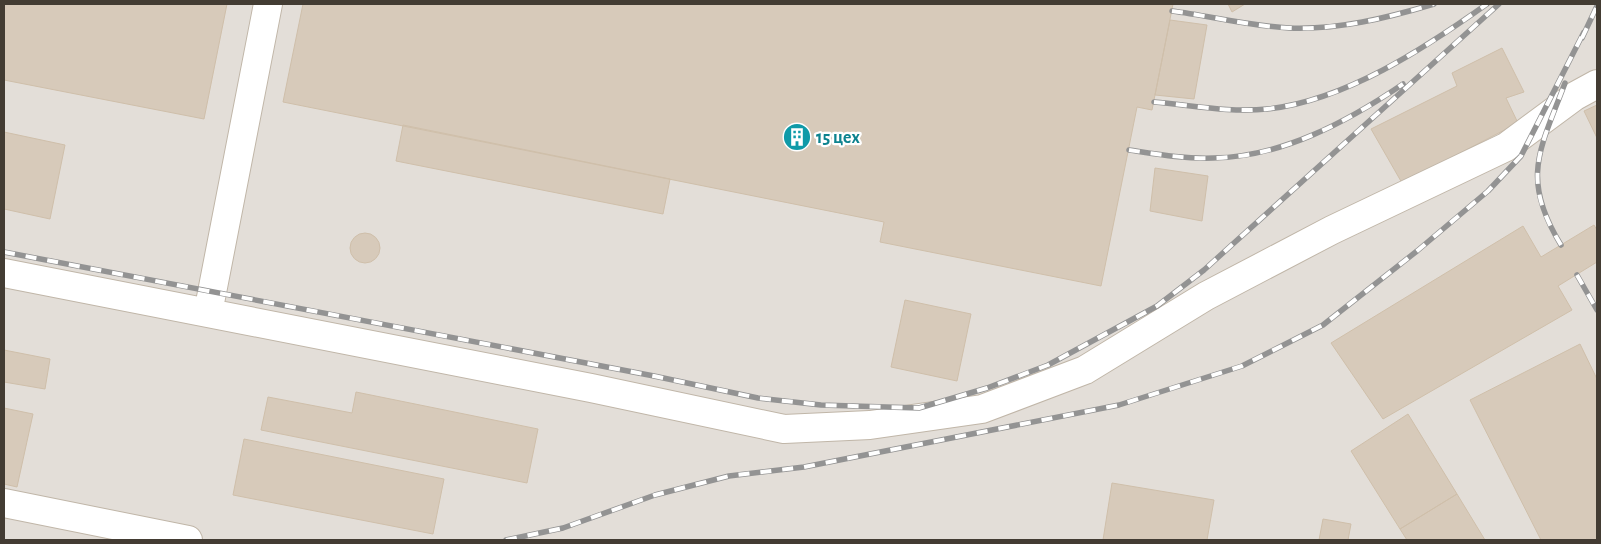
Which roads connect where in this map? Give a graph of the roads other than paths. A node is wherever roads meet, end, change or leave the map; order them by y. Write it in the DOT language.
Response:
graph roads {
  1 [pos="268,4"];
  2 [pos="1597,84"];
  3 [pos="4,273"];
  4 [pos="208,313"];
  5 [pos="4,504"];
  6 [pos="188,540"];
  1 -- 4 [label="lane"];
  2 -- 4 [label="lane"];
  3 -- 4 [label="lane"];
  5 -- 6 [label="lane"];
}
